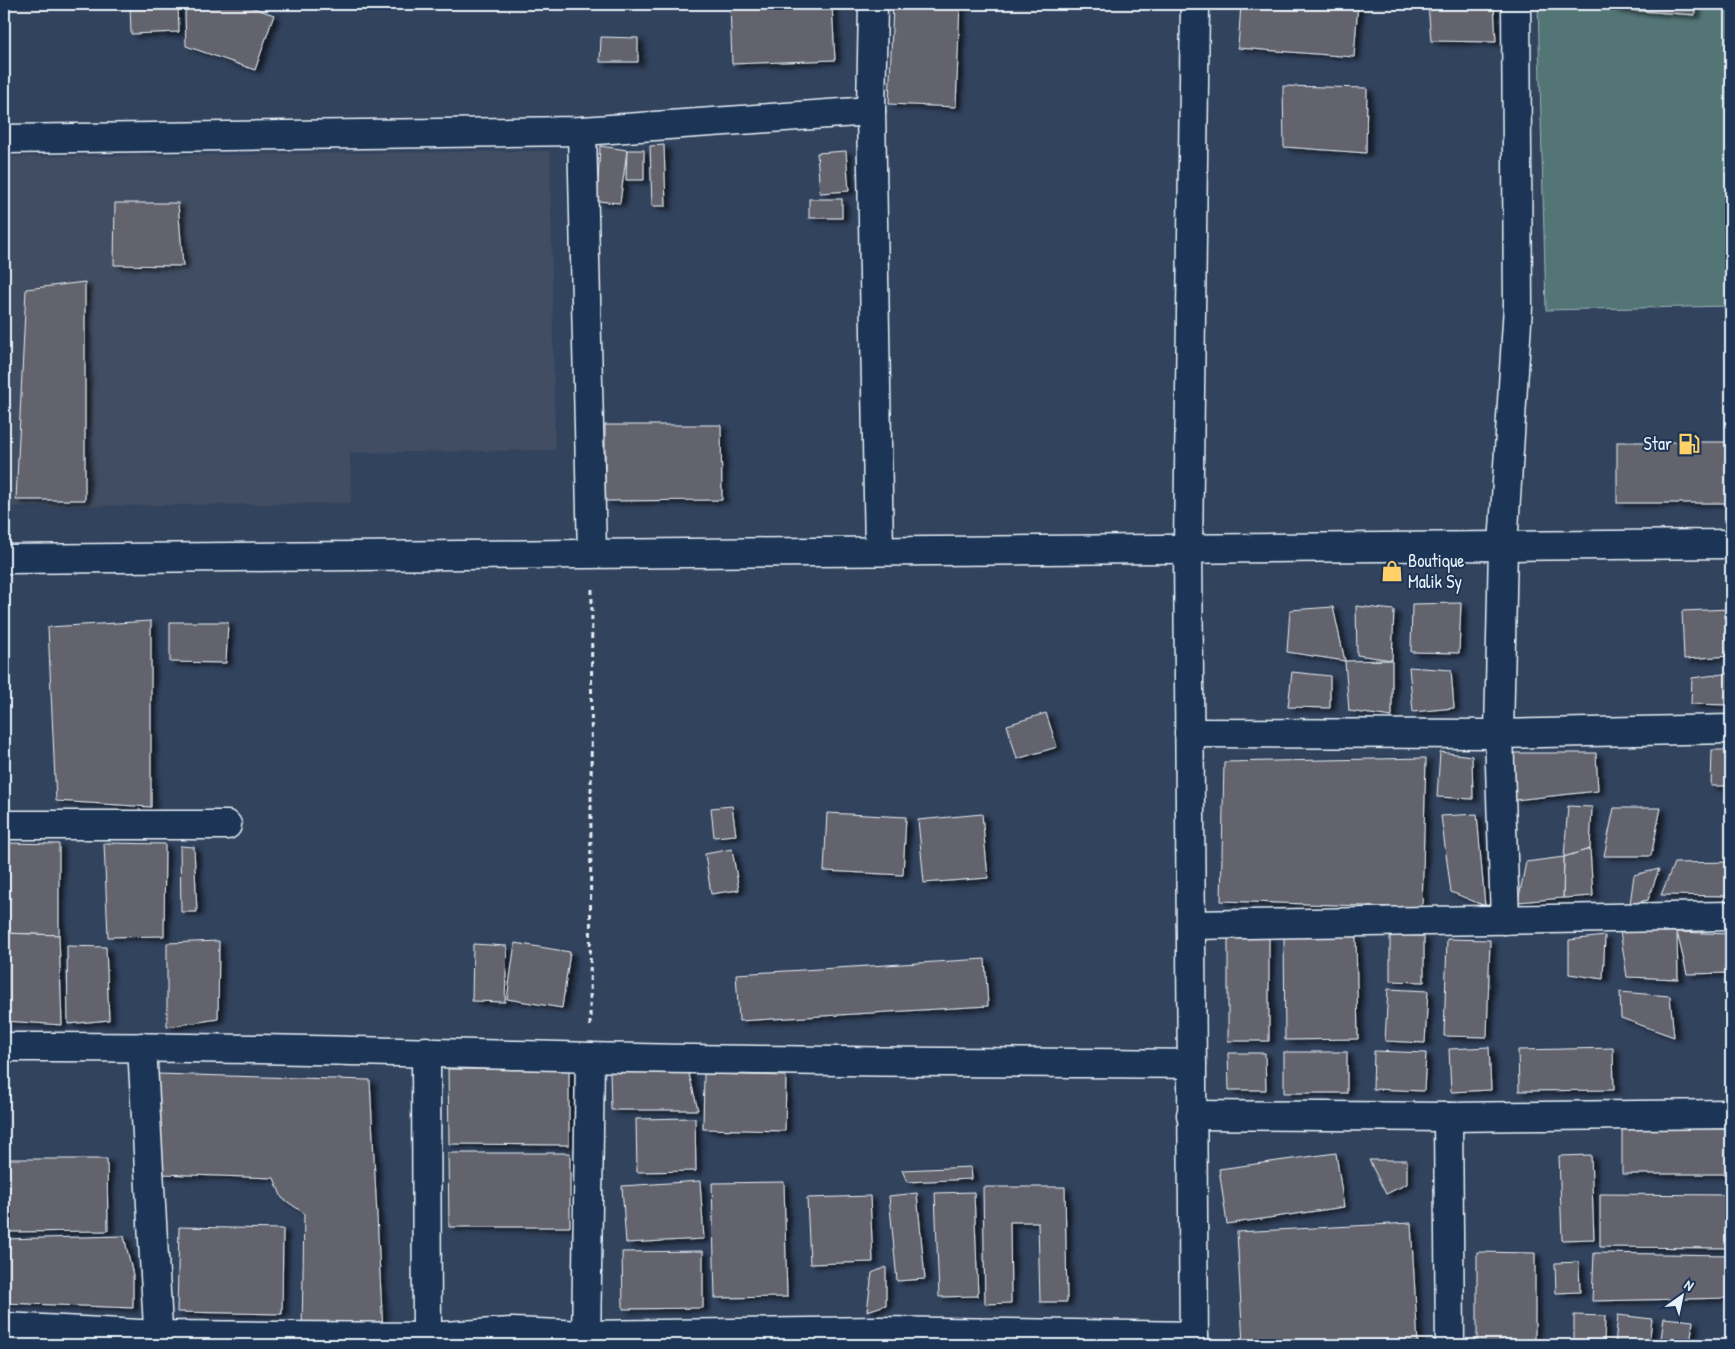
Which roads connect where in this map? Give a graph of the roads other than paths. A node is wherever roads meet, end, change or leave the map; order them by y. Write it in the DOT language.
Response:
graph roads {
  1 [pos="873,4"];
  2 [pos="1195,4"];
  3 [pos="1516,4"];
  4 [pos="871,111"];
  5 [pos="582,131"];
  6 [pos="4,139"];
  7 [pos="1731,544"];
  8 [pos="1503,546"];
  9 [pos="1188,547"];
  10 [pos="879,551"];
  11 [pos="592,553"];
  12 [pos="4,559"];
  13 [pos="1731,729"];
  14 [pos="1189,733"];
  15 [pos="1499,734"];
  16 [pos="4,825"];
  17 [pos="228,825"];
  18 [pos="1731,916"];
  19 [pos="1505,920"];
  20 [pos="1190,925"];
  21 [pos="4,1046"];
  22 [pos="142,1046"];
  23 [pos="426,1051"];
  24 [pos="590,1057"];
  25 [pos="1192,1064"];
  26 [pos="1731,1114"];
  27 [pos="1191,1115"];
  28 [pos="1448,1118"];
  29 [pos="4,1327"];
  30 [pos="878,1338"];
  31 [pos="159,1340"];
  32 [pos="586,1340"];
  33 [pos="427,1341"];
  34 [pos="1194,1341"];
  35 [pos="1450,1345"];
  1 -- 4 [label="street"];
  2 -- 9 [label="street"];
  3 -- 8 [label="street"];
  4 -- 5 [label="street"];
  4 -- 10 [label="street"];
  5 -- 6 [label="street"];
  5 -- 11 [label="street"];
  7 -- 8 [label="street"];
  8 -- 9 [label="street"];
  8 -- 15 [label="street"];
  9 -- 10 [label="street"];
  9 -- 14 [label="street"];
  10 -- 11 [label="street"];
  11 -- 12 [label="street"];
  13 -- 15 [label="street"];
  14 -- 15 [label="street"];
  14 -- 20 [label="street"];
  15 -- 19 [label="street"];
  16 -- 17 [label="street"];
  18 -- 19 [label="street"];
  19 -- 20 [label="street"];
  20 -- 25 [label="street"];
  21 -- 22 [label="street"];
  22 -- 23 [label="street"];
  22 -- 31 [label="street"];
  23 -- 24 [label="street"];
  23 -- 33 [label="street"];
  24 -- 25 [label="street"];
  24 -- 32 [label="street"];
  25 -- 27 [label="street"];
  26 -- 28 [label="street"];
  27 -- 28 [label="street"];
  27 -- 34 [label="street"];
  28 -- 35 [label="street"];
  29 -- 31 [label="street"];
  30 -- 32 [label="street"];
  30 -- 34 [label="street"];
  31 -- 33 [label="street"];
  32 -- 33 [label="street"];
}
